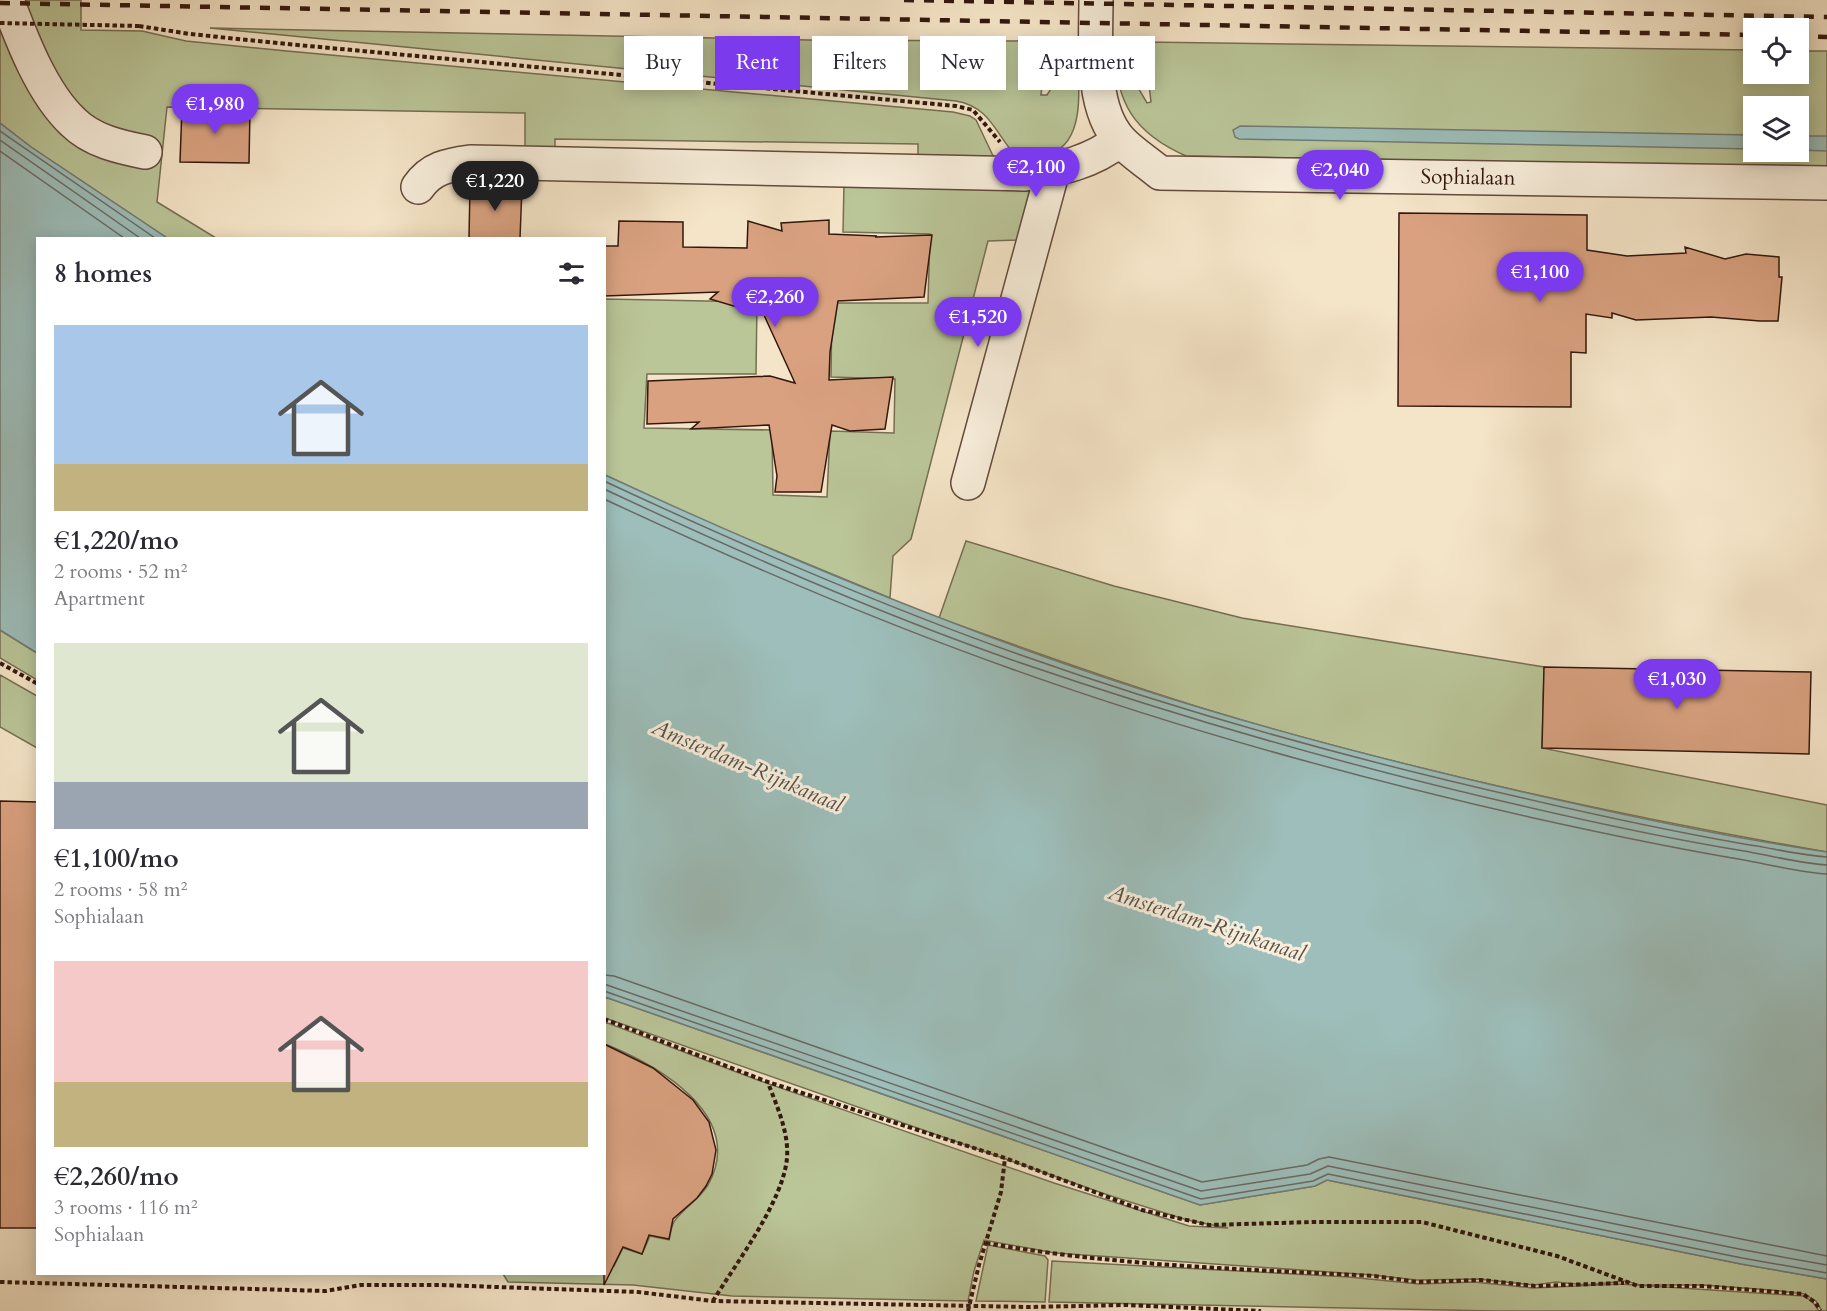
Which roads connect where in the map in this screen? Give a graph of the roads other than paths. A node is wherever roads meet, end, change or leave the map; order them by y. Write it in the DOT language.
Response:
graph roads {
  1 [pos="7,0"];
  2 [pos="1096,0"];
  3 [pos="1120,140"];
  4 [pos="145,152"];
  5 [pos="1039,172"];
  6 [pos="1827,183"];
  7 [pos="418,186"];
  8 [pos="968,483"];
  1 -- 4 [label="street"];
  2 -- 3 [label="street, Sophialaan"];
  3 -- 5 [label="street"];
  3 -- 6 [label="street, Sophialaan"];
  5 -- 7 [label="street"];
  5 -- 8 [label="street"];
}
